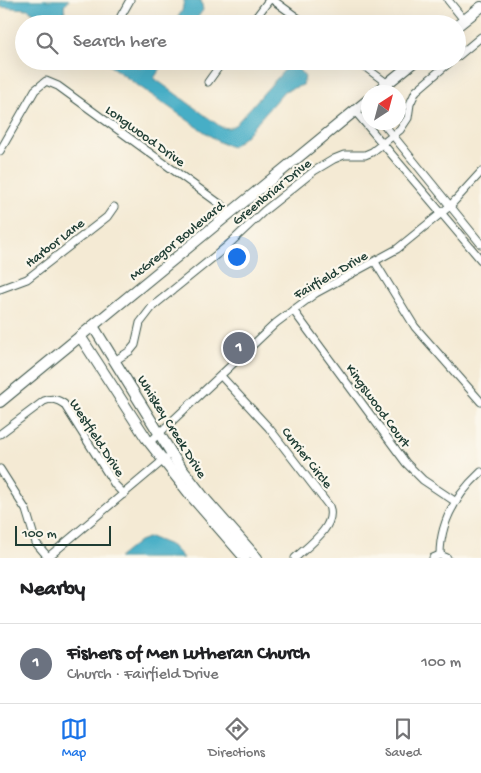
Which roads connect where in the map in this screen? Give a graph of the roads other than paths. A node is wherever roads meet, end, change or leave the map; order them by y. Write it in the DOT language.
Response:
graph roads {
  1 [pos="130,0"];
  2 [pos="269,0"];
  3 [pos="273,0"];
  4 [pos="448,0"];
  5 [pos="481,7"];
  6 [pos="122,15"];
  7 [pos="258,15"];
  8 [pos="294,15"];
  9 [pos="456,15"];
  10 [pos="466,19"];
  11 [pos="481,37"];
  12 [pos="466,49"];
  13 [pos="217,70"];
  14 [pos="369,70"];
  15 [pos="404,70"];
  16 [pos="441,70"];
  17 [pos="208,82"];
  18 [pos="388,84"];
  19 [pos="361,107"];
  20 [pos="355,111"];
  21 [pos="388,130"];
  22 [pos="392,136"];
  23 [pos="384,143"];
  24 [pos="0,151"];
  25 [pos="481,172"];
  26 [pos="450,206"];
  27 [pos="114,207"];
  28 [pos="231,212"];
  29 [pos="441,213"];
  30 [pos="481,244"];
  31 [pos="481,260"];
  32 [pos="375,262"];
  33 [pos="1,288"];
  34 [pos="293,310"];
  35 [pos="93,326"];
  36 [pos="80,336"];
  37 [pos="116,360"];
  38 [pos="221,376"];
  39 [pos="0,402"];
  40 [pos="481,402"];
  41 [pos="0,434"];
  42 [pos="160,434"];
  43 [pos="150,442"];
  44 [pos="172,453"];
  45 [pos="164,461"];
  46 [pos="0,468"];
  47 [pos="481,472"];
  48 [pos="124,494"];
  49 [pos="456,502"];
  50 [pos="440,557"];
  51 [pos="47,558"];
  52 [pos="245,558"];
  53 [pos="258,558"];
  54 [pos="296,558"];
  1 -- 6 [label="street"];
  2 -- 7 [label="street"];
  3 -- 8 [label="street"];
  4 -- 9 [label="street"];
  5 -- 10 [label="street"];
  11 -- 12 [label="street"];
  13 -- 17 [label="street"];
  14 -- 18 [label="street"];
  15 -- 18 [label="street"];
  16 -- 22 [label="street, Greenbriar Drive"];
  19 -- 20 [label="street, McGregor Boulevard"];
  20 -- 23 [label="street"];
  20 -- 28 [label="street, McGregor Boulevard"];
  21 -- 22 [label="street"];
  22 -- 23 [label="street, Greenbriar Drive"];
  22 -- 26 [label="street"];
  23 -- 29 [label="street"];
  23 -- 37 [label="street, Greenbriar Drive"];
  24 -- 28 [label="street, Longwood Drive"];
  25 -- 26 [label="street, Fairfield Drive"];
  26 -- 29 [label="street, Fairfield Drive"];
  26 -- 30 [label="street"];
  27 -- 33 [label="street, Harbor Lane"];
  28 -- 35 [label="street, McGregor Boulevard"];
  29 -- 31 [label="street"];
  29 -- 32 [label="street, Fairfield Drive"];
  32 -- 34 [label="street, Fairfield Drive"];
  32 -- 40 [label="street"];
  34 -- 38 [label="street, Fairfield Drive"];
  34 -- 49 [label="street, Kingswood Court"];
  35 -- 36 [label="street, McGregor Boulevard"];
  35 -- 37 [label="street, Whiskey Creek Drive"];
  36 -- 39 [label="street, McGregor Boulevard"];
  36 -- 43 [label="street, Whiskey Creek Drive"];
  37 -- 42 [label="street, Whiskey Creek Drive"];
  38 -- 42 [label="street, Fairfield Drive"];
  38 -- 54 [label="street, Currier Circle"];
  41 -- 48 [label="street, Westfield Drive"];
  42 -- 43 [label="street, Fairfield Drive"];
  42 -- 44 [label="street, Whiskey Creek Drive"];
  43 -- 45 [label="street, Whiskey Creek Drive"];
  44 -- 45 [label="street"];
  44 -- 53 [label="street, Whiskey Creek Drive"];
  45 -- 48 [label="street"];
  45 -- 52 [label="street, Whiskey Creek Drive"];
  46 -- 51 [label="street"];
  47 -- 49 [label="street"];
  48 -- 51 [label="street"];
  49 -- 50 [label="street"];
}
